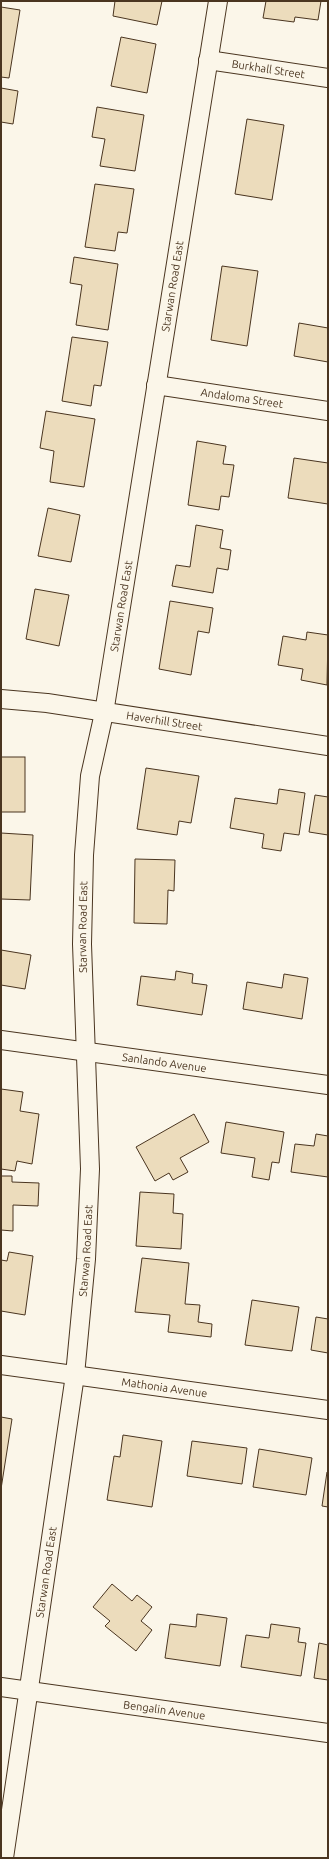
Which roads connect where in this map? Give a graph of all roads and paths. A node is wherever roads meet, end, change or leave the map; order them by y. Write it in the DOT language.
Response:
graph roads {
  1 [pos="218,1"];
  2 [pos="208,60"];
  3 [pos="328,78"];
  4 [pos="156,385"];
  5 [pos="328,411"];
  6 [pos="1,699"];
  7 [pos="104,713"];
  8 [pos="328,746"];
  9 [pos="1,1040"];
  10 [pos="86,1052"];
  11 [pos="328,1085"];
  12 [pos="1,1365"];
  13 [pos="75,1375"];
  14 [pos="328,1410"];
  15 [pos="1,1687"];
  16 [pos="30,1691"];
  17 [pos="328,1732"];
  18 [pos="4,1858"];
  1 -- 2 [label="street, Starwan Road East"];
  2 -- 3 [label="street, Burkhall Street"];
  2 -- 4 [label="street, Starwan Road East"];
  4 -- 5 [label="street, Andaloma Street"];
  4 -- 7 [label="street, Starwan Road East"];
  6 -- 7 [label="street, Haverhill Street"];
  7 -- 8 [label="street, Haverhill Street"];
  7 -- 10 [label="street, Starwan Road East"];
  9 -- 10 [label="street, Sanlando Avenue"];
  10 -- 11 [label="street, Sanlando Avenue"];
  10 -- 13 [label="street, Starwan Road East"];
  12 -- 13 [label="street, Mathonia Avenue"];
  13 -- 14 [label="street, Mathonia Avenue"];
  13 -- 16 [label="street, Starwan Road East"];
  15 -- 16 [label="street, Bengalin Avenue"];
  16 -- 17 [label="street, Bengalin Avenue"];
  16 -- 18 [label="street, Starwan Road East"];
}
